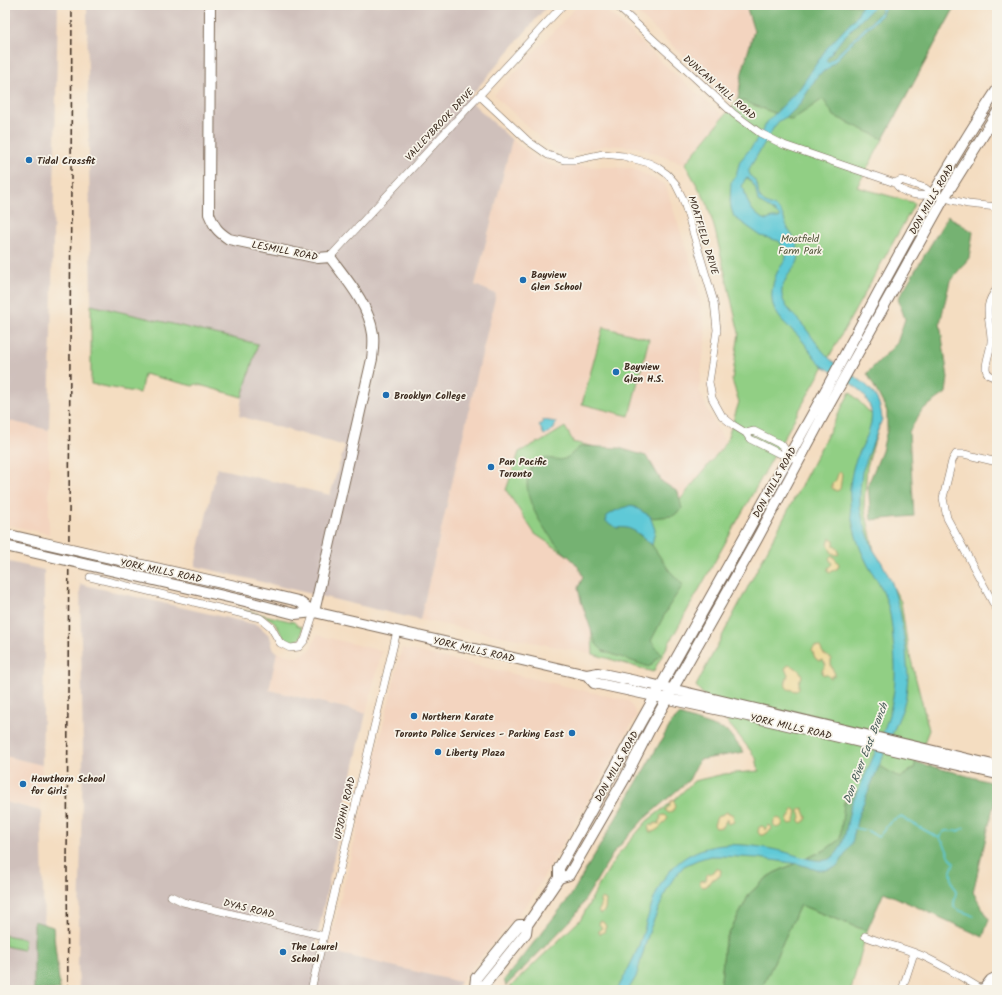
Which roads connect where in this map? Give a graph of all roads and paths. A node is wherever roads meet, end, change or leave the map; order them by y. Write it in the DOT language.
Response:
graph roads {
  1 [pos="210,5"];
  2 [pos="563,5"];
  3 [pos="616,5"];
  4 [pos="997,90"];
  5 [pos="480,96"];
  6 [pos="997,113"];
  7 [pos="932,194"];
  8 [pos="944,198"];
  9 [pos="997,207"];
  10 [pos="330,257"];
  11 [pos="997,289"];
  12 [pos="868,322"];
  13 [pos="997,377"];
  14 [pos="820,409"];
  15 [pos="789,456"];
  16 [pos="799,460"];
  17 [pos="997,462"];
  18 [pos="5,534"];
  19 [pos="5,546"];
  20 [pos="90,577"];
  21 [pos="997,610"];
  22 [pos="314,612"];
  23 [pos="397,631"];
  24 [pos="587,675"];
  25 [pos="661,686"];
  26 [pos="673,689"];
  27 [pos="655,697"];
  28 [pos="667,699"];
  29 [pos="852,736"];
  30 [pos="924,753"];
  31 [pos="997,766"];
  32 [pos="997,774"];
  33 [pos="607,783"];
  34 [pos="617,791"];
  35 [pos="575,840"];
  36 [pos="586,846"];
  37 [pos="560,878"];
  38 [pos="171,896"];
  39 [pos="324,936"];
  40 [pos="865,936"];
  41 [pos="914,953"];
  42 [pos="997,977"];
  43 [pos="474,989"];
  44 [pos="311,990"];
  45 [pos="902,990"];
  46 [pos="983,990"];
  1 -- 10 [label="main road, LESMILL ROAD"];
  2 -- 5 [label="street, VALLEYBROOK DRIVE"];
  3 -- 7 [label="street, DUNCAN MILL ROAD"];
  4 -- 7 [label="main road, DON MILLS ROAD"];
  5 -- 10 [label="street, VALLEYBROOK DRIVE"];
  5 -- 15 [label="street, MOATFIELD DRIVE"];
  6 -- 8 [label="main road, DON MILLS ROAD"];
  7 -- 8 [label="street, DUNCAN MILL ROAD"];
  7 -- 12 [label="main road, DON MILLS ROAD"];
  8 -- 9 [label="street, DUNCAN MILL ROAD"];
  8 -- 12 [label="main road, DON MILLS ROAD"];
  10 -- 22 [label="main road, LESMILL ROAD"];
  11 -- 13 [label="street"];
  12 -- 14 [label="main road, DON MILLS ROAD"];
  14 -- 15 [label="main road, DON MILLS ROAD"];
  14 -- 16 [label="main road, DON MILLS ROAD"];
  15 -- 16 [label="street, MOATFIELD DRIVE"];
  15 -- 25 [label="main road, DON MILLS ROAD"];
  16 -- 26 [label="main road, DON MILLS ROAD"];
  17 -- 21 [label="street"];
  18 -- 22 [label="main road, YORK MILLS ROAD, bridge"];
  19 -- 22 [label="main road, YORK MILLS ROAD, bridge"];
  20 -- 22 [label="street"];
  22 -- 23 [label="main road, YORK MILLS ROAD"];
  23 -- 24 [label="main road, YORK MILLS ROAD"];
  23 -- 39 [label="street, UPJOHN ROAD"];
  24 -- 25 [label="main road, YORK MILLS ROAD"];
  24 -- 27 [label="main road, YORK MILLS ROAD"];
  25 -- 26 [label="main road, YORK MILLS ROAD"];
  25 -- 27 [label="main road, DON MILLS ROAD"];
  26 -- 28 [label="main road, DON MILLS ROAD"];
  26 -- 29 [label="main road, YORK MILLS ROAD"];
  27 -- 28 [label="main road, YORK MILLS ROAD"];
  27 -- 33 [label="main road, DON MILLS ROAD"];
  28 -- 29 [label="main road, YORK MILLS ROAD"];
  28 -- 34 [label="main road, DON MILLS ROAD"];
  29 -- 30 [label="main road, YORK MILLS ROAD"];
  30 -- 31 [label="main road, YORK MILLS ROAD"];
  30 -- 32 [label="main road, YORK MILLS ROAD"];
  33 -- 34 [label="main road"];
  33 -- 35 [label="main road, DON MILLS ROAD"];
  34 -- 36 [label="main road, DON MILLS ROAD"];
  35 -- 36 [label="main road"];
  35 -- 37 [label="main road, DON MILLS ROAD"];
  36 -- 37 [label="main road, DON MILLS ROAD"];
  37 -- 43 [label="main road, DON MILLS ROAD"];
  38 -- 39 [label="street, DYAS ROAD"];
  39 -- 44 [label="street, UPJOHN ROAD"];
  40 -- 41 [label="street"];
  41 -- 45 [label="street"];
  41 -- 46 [label="street"];
  42 -- 46 [label="main road"];
}
